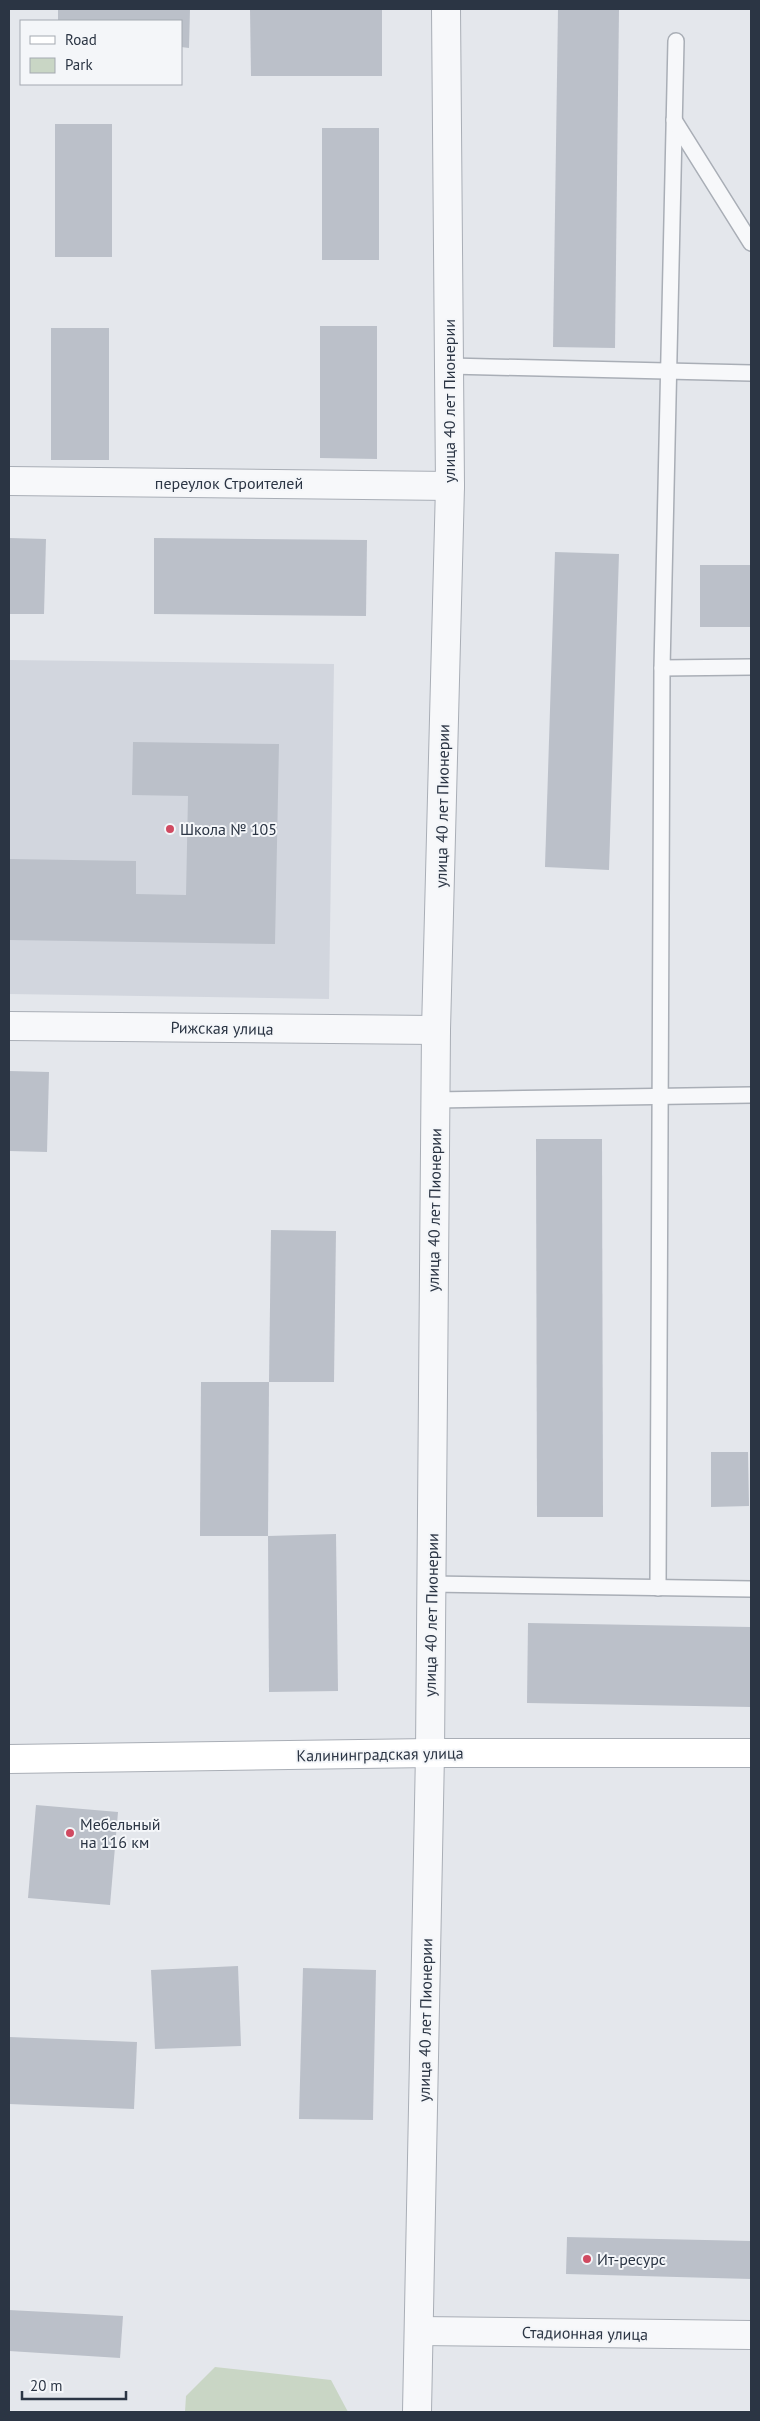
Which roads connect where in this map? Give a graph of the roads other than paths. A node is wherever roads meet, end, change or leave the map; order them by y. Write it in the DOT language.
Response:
graph roads {
  1 [pos="446,9"];
  2 [pos="676,41"];
  3 [pos="674,120"];
  4 [pos="751,242"];
  5 [pos="450,366"];
  6 [pos="668,371"];
  7 [pos="751,373"];
  8 [pos="9,481"];
  9 [pos="450,486"];
  10 [pos="751,667"];
  11 [pos="662,668"];
  12 [pos="9,1026"];
  13 [pos="436,1030"];
  14 [pos="751,1095"];
  15 [pos="661,1096"];
  16 [pos="435,1100"];
  17 [pos="431,1584"];
  18 [pos="658,1588"];
  19 [pos="751,1589"];
  20 [pos="430,1753"];
  21 [pos="751,1753"];
  22 [pos="9,1759"];
  23 [pos="419,2331"];
  24 [pos="751,2335"];
  25 [pos="417,2412"];
  1 -- 5 [label="street, улица 40 лет Пионерии"];
  2 -- 3 [label="lane"];
  3 -- 4 [label="lane"];
  3 -- 6 [label="lane"];
  5 -- 6 [label="lane"];
  5 -- 9 [label="street, улица 40 лет Пионерии"];
  6 -- 7 [label="lane"];
  6 -- 11 [label="lane"];
  8 -- 9 [label="street, переулок Строителей"];
  9 -- 13 [label="street, улица 40 лет Пионерии"];
  10 -- 11 [label="lane"];
  11 -- 15 [label="lane"];
  12 -- 13 [label="street, Рижская улица"];
  13 -- 16 [label="street, улица 40 лет Пионерии"];
  14 -- 15 [label="lane"];
  15 -- 16 [label="lane"];
  15 -- 18 [label="lane"];
  16 -- 17 [label="street, улица 40 лет Пионерии"];
  17 -- 18 [label="lane"];
  17 -- 20 [label="street, улица 40 лет Пионерии"];
  18 -- 19 [label="lane"];
  20 -- 21 [label="street, Калининградская улица"];
  20 -- 22 [label="street, Калининградская улица"];
  20 -- 23 [label="street, улица 40 лет Пионерии"];
  23 -- 24 [label="street, Стадионная улица"];
  23 -- 25 [label="street, улица 40 лет Пионерии"];
}
